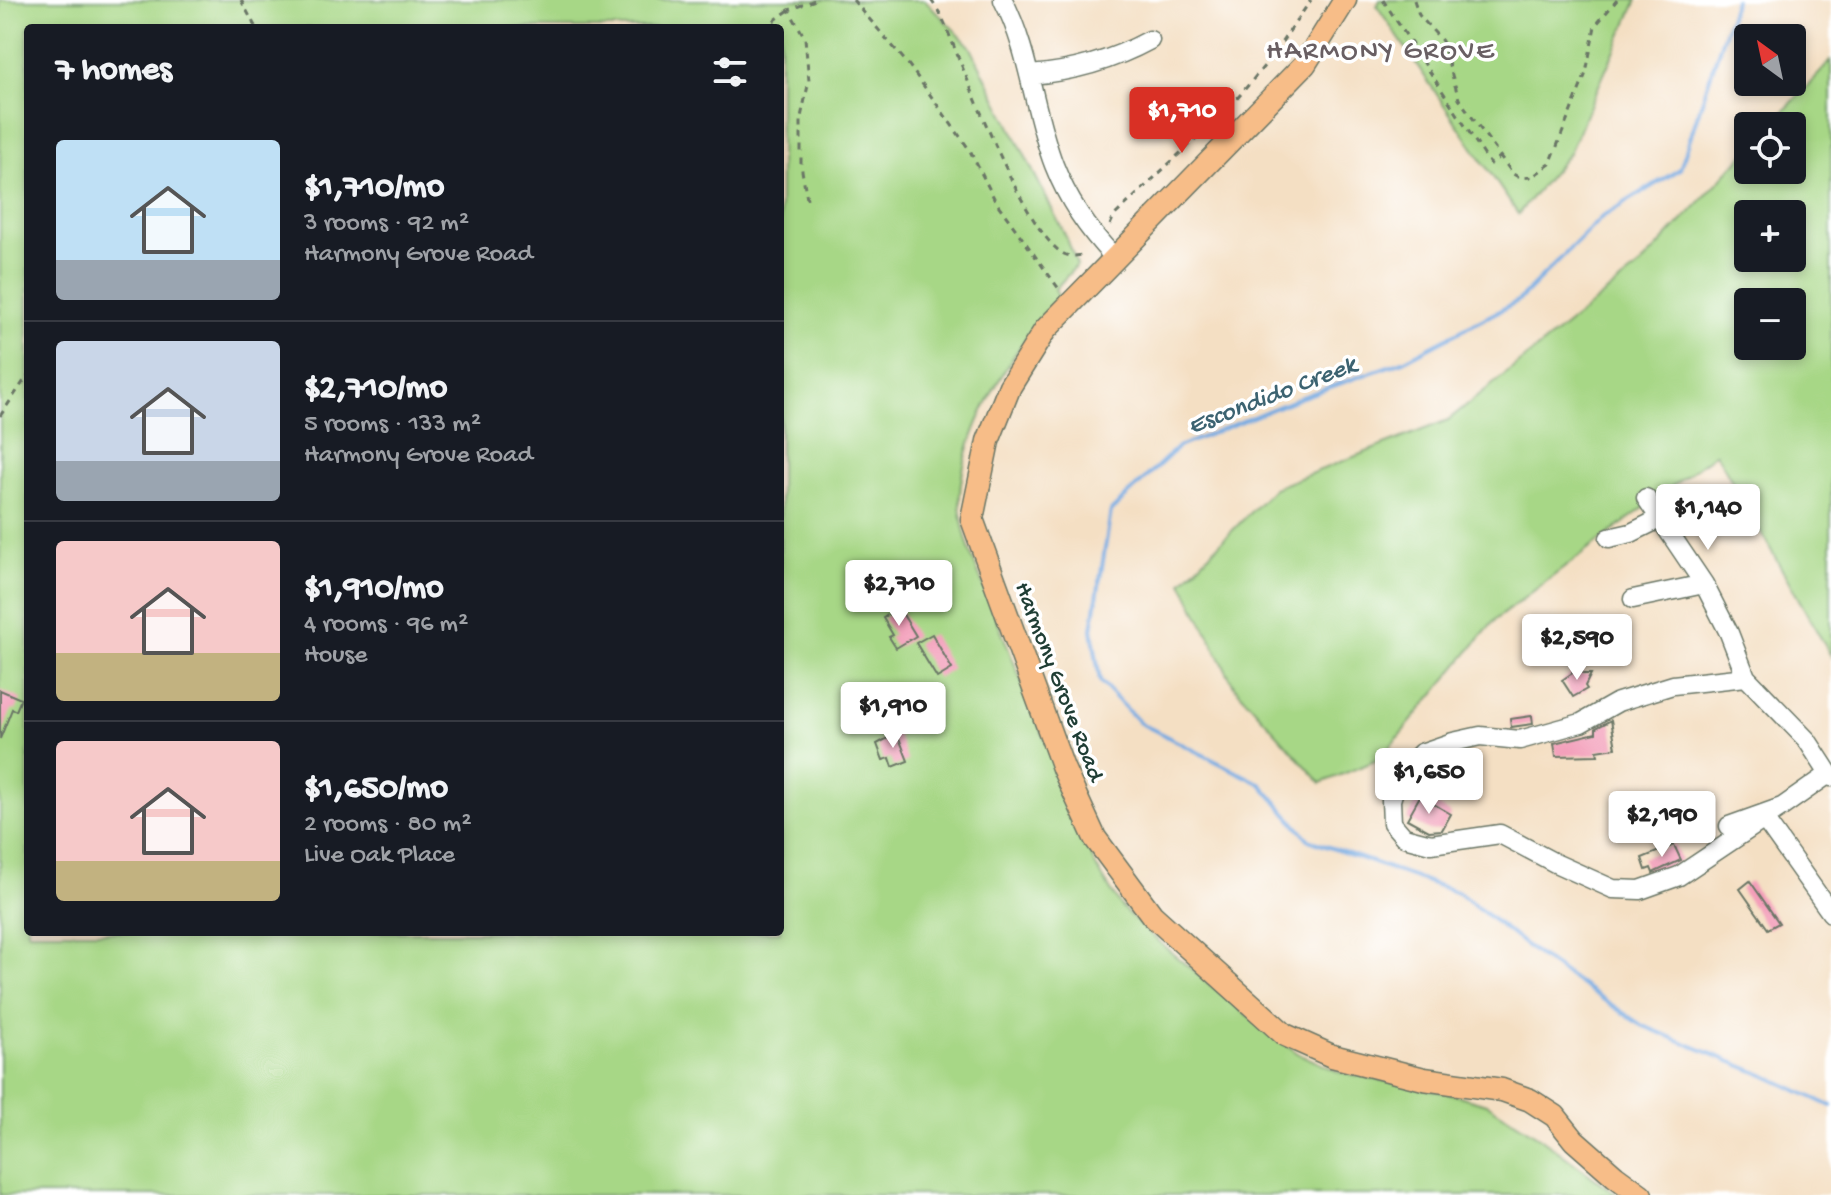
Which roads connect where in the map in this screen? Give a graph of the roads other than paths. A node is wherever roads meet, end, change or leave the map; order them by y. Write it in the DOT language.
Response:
graph roads {
  1 [pos="1003,0"];
  2 [pos="1345,0"];
  3 [pos="1150,40"];
  4 [pos="1030,75"];
  5 [pos="1114,257"];
  6 [pos="1646,498"];
  7 [pos="1661,518"];
  8 [pos="1609,538"];
  9 [pos="1704,584"];
  10 [pos="1633,599"];
  11 [pos="1746,677"];
  12 [pos="1830,776"];
  13 [pos="1782,807"];
  14 [pos="1765,820"];
  15 [pos="1729,826"];
  16 [pos="1831,913"];
  17 [pos="1641,1195"];
  1 -- 4 [label="street"];
  2 -- 5 [label="main road, Harmony Grove Road"];
  3 -- 4 [label="street"];
  4 -- 5 [label="street"];
  5 -- 17 [label="main road, Harmony Grove Road"];
  6 -- 7 [label="street"];
  7 -- 8 [label="street"];
  7 -- 9 [label="street"];
  9 -- 10 [label="street"];
  9 -- 11 [label="street"];
  11 -- 12 [label="street"];
  11 -- 14 [label="street"];
  12 -- 13 [label="street"];
  13 -- 14 [label="street"];
  13 -- 15 [label="street"];
  14 -- 16 [label="street"];
}
